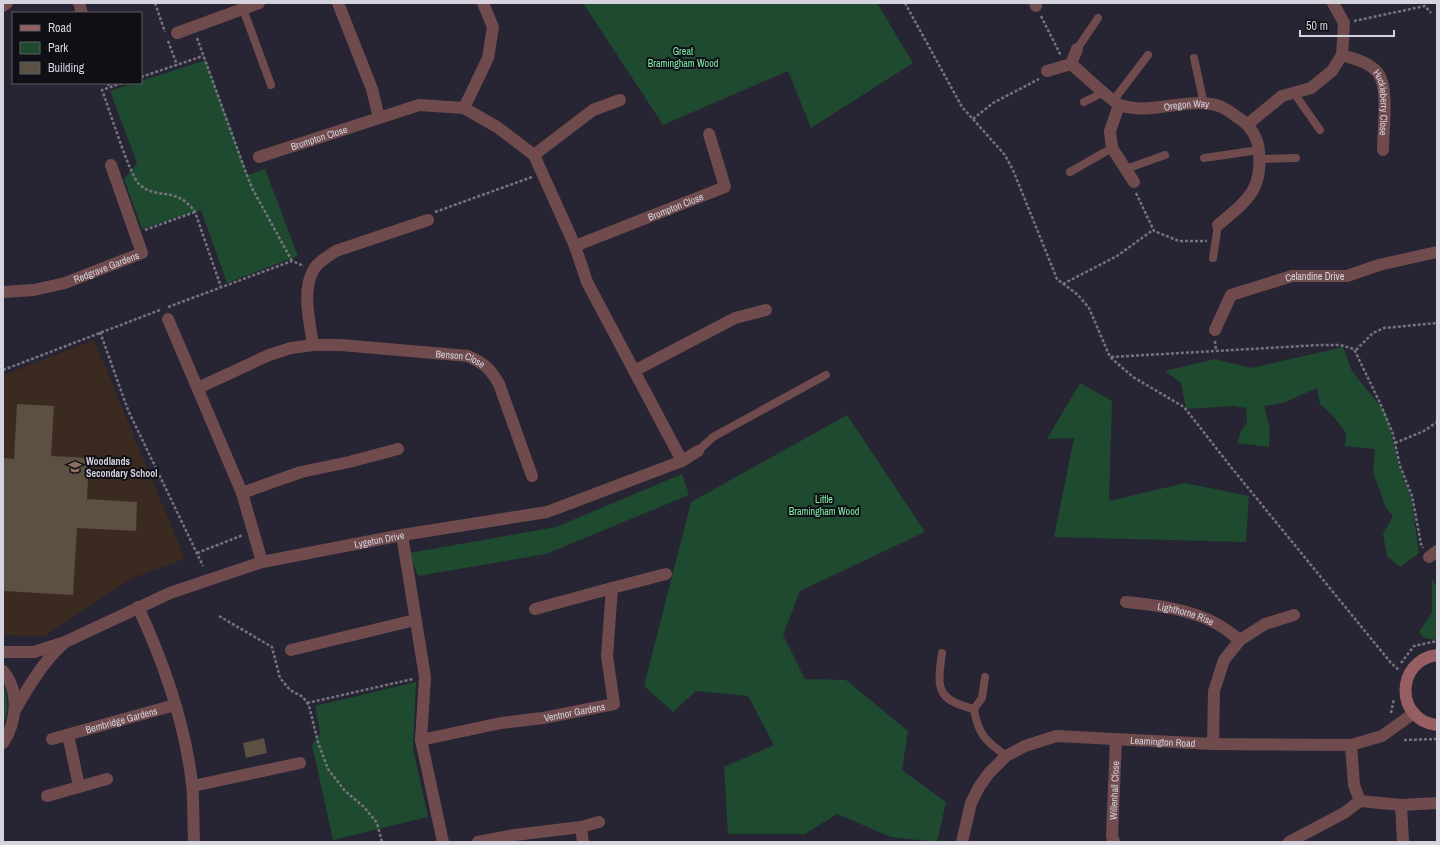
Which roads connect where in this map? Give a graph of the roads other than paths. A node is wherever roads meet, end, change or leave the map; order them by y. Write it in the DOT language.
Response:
graph roads {
  1 [pos="7,3"];
  2 [pos="259,3"];
  3 [pos="338,3"];
  4 [pos="483,3"];
  5 [pos="1333,3"];
  6 [pos="3,6"];
  7 [pos="243,9"];
  8 [pos="1098,18"];
  9 [pos="177,33"];
  10 [pos="1077,49"];
  11 [pos="1148,55"];
  12 [pos="1342,55"];
  13 [pos="1194,58"];
  14 [pos="1069,65"];
  15 [pos="1047,71"];
  16 [pos="271,85"];
  17 [pos="1104,92"];
  18 [pos="1294,93"];
  19 [pos="620,100"];
  20 [pos="1084,102"];
  21 [pos="1116,103"];
  22 [pos="1204,104"];
  23 [pos="464,108"];
  24 [pos="379,118"];
  25 [pos="1248,124"];
  26 [pos="1320,130"];
  27 [pos="709,134"];
  28 [pos="1112,148"];
  29 [pos="1383,150"];
  30 [pos="1260,154"];
  31 [pos="534,155"];
  32 [pos="1165,155"];
  33 [pos="258,158"];
  34 [pos="1204,158"];
  35 [pos="1296,158"];
  36 [pos="111,166"];
  37 [pos="1126,169"];
  38 [pos="1070,172"];
  39 [pos="1134,182"];
  40 [pos="428,220"];
  41 [pos="1218,225"];
  42 [pos="575,246"];
  43 [pos="1437,252"];
  44 [pos="1213,258"];
  45 [pos="3,292"];
  46 [pos="766,310"];
  47 [pos="168,319"];
  48 [pos="1215,330"];
  49 [pos="313,345"];
  50 [pos="634,371"];
  51 [pos="826,375"];
  52 [pos="198,388"];
  53 [pos="398,449"];
  54 [pos="698,451"];
  55 [pos="682,461"];
  56 [pos="532,476"];
  57 [pos="242,493"];
  58 [pos="402,535"];
  59 [pos="262,562"];
  60 [pos="666,574"];
  61 [pos="612,588"];
  62 [pos="1126,602"];
  63 [pos="138,607"];
  64 [pos="535,609"];
  65 [pos="1294,615"];
  66 [pos="415,620"];
  67 [pos="1240,640"];
  68 [pos="65,642"];
  69 [pos="291,650"];
  70 [pos="3,652"];
  71 [pos="942,653"];
  72 [pos="1437,655"];
  73 [pos="3,671"];
  74 [pos="985,677"];
  75 [pos="176,705"];
  76 [pos="15,710"];
  77 [pos="974,710"];
  78 [pos="1414,713"];
  79 [pos="1437,724"];
  80 [pos="68,735"];
  81 [pos="52,739"];
  82 [pos="1116,739"];
  83 [pos="421,740"];
  84 [pos="3,743"];
  85 [pos="1213,744"];
  86 [pos="1352,745"];
  87 [pos="1006,756"];
  88 [pos="300,763"];
  89 [pos="107,779"];
  90 [pos="79,786"];
  91 [pos="192,786"];
  92 [pos="47,796"];
  93 [pos="1360,801"];
  94 [pos="1437,803"];
  95 [pos="1401,805"];
  96 [pos="599,822"];
  97 [pos="581,827"];
  98 [pos="194,842"];
  99 [pos="443,842"];
  100 [pos="478,842"];
  101 [pos="583,842"];
  102 [pos="962,842"];
  103 [pos="1114,842"];
  104 [pos="1289,842"];
  105 [pos="1403,842"];
  1 -- 6 [label="street"];
  2 -- 7 [label="street"];
  3 -- 24 [label="street"];
  4 -- 23 [label="street"];
  5 -- 12 [label="street"];
  7 -- 9 [label="street"];
  7 -- 16 [label="lane"];
  8 -- 10 [label="lane"];
  10 -- 14 [label="street"];
  11 -- 21 [label="lane"];
  12 -- 18 [label="street"];
  12 -- 29 [label="street, Huckleberry Close"];
  13 -- 22 [label="lane"];
  14 -- 15 [label="street"];
  14 -- 17 [label="street"];
  17 -- 20 [label="lane"];
  17 -- 21 [label="street"];
  18 -- 25 [label="street"];
  18 -- 26 [label="lane"];
  19 -- 31 [label="street"];
  21 -- 22 [label="street, Oregon Way"];
  21 -- 28 [label="street"];
  22 -- 25 [label="street, Oregon Way"];
  23 -- 24 [label="street, Brompton Close"];
  23 -- 31 [label="street, Brompton Close"];
  24 -- 33 [label="street, Brompton Close"];
  25 -- 30 [label="street"];
  27 -- 42 [label="street, Brompton Close"];
  28 -- 37 [label="street"];
  28 -- 38 [label="lane"];
  30 -- 34 [label="lane"];
  30 -- 35 [label="lane"];
  30 -- 41 [label="street"];
  31 -- 42 [label="street, Brompton Close"];
  32 -- 37 [label="lane"];
  36 -- 45 [label="street, Redgrave Gardens"];
  37 -- 39 [label="street"];
  40 -- 49 [label="street"];
  41 -- 44 [label="lane"];
  42 -- 50 [label="street, Brompton Close"];
  43 -- 48 [label="street, Celandine Drive"];
  46 -- 50 [label="street"];
  47 -- 52 [label="street"];
  49 -- 52 [label="street, Benson Close"];
  49 -- 56 [label="street, Benson Close"];
  50 -- 55 [label="street, Brompton Close"];
  51 -- 54 [label="lane"];
  52 -- 57 [label="street"];
  53 -- 57 [label="street"];
  54 -- 55 [label="street, Lygetun Drive"];
  55 -- 58 [label="street, Lygetun Drive"];
  57 -- 59 [label="street"];
  58 -- 59 [label="street, Lygetun Drive"];
  58 -- 66 [label="street"];
  59 -- 63 [label="street, Lygetun Drive"];
  60 -- 61 [label="street"];
  61 -- 64 [label="street"];
  61 -- 83 [label="street, Ventnor Gardens"];
  62 -- 67 [label="street, Lighthorne Rise"];
  63 -- 68 [label="street, Lygetun Drive"];
  63 -- 75 [label="street"];
  65 -- 67 [label="street"];
  66 -- 69 [label="street"];
  66 -- 83 [label="street"];
  67 -- 85 [label="street"];
  68 -- 70 [label="street"];
  68 -- 76 [label="street"];
  71 -- 77 [label="lane"];
  72 -- 78 [label="street"];
  73 -- 76 [label="street"];
  74 -- 77 [label="lane"];
  75 -- 80 [label="street, Bembridge Gardens"];
  75 -- 91 [label="street"];
  76 -- 84 [label="street"];
  77 -- 87 [label="lane"];
  78 -- 79 [label="street"];
  78 -- 86 [label="street, Leamington Road"];
  80 -- 81 [label="street, Bembridge Gardens"];
  80 -- 90 [label="street"];
  82 -- 85 [label="street, Leamington Road"];
  82 -- 87 [label="street, Leamington Road"];
  82 -- 103 [label="street, Willenhall Close"];
  83 -- 99 [label="street"];
  85 -- 86 [label="street, Leamington Road"];
  86 -- 93 [label="street"];
  87 -- 102 [label="street, Leamington Road"];
  88 -- 91 [label="street"];
  89 -- 90 [label="street"];
  90 -- 92 [label="street"];
  91 -- 98 [label="street"];
  93 -- 95 [label="street"];
  93 -- 104 [label="street"];
  94 -- 95 [label="street"];
  95 -- 105 [label="street"];
  96 -- 97 [label="street"];
  97 -- 100 [label="street"];
  97 -- 101 [label="street"];
}
